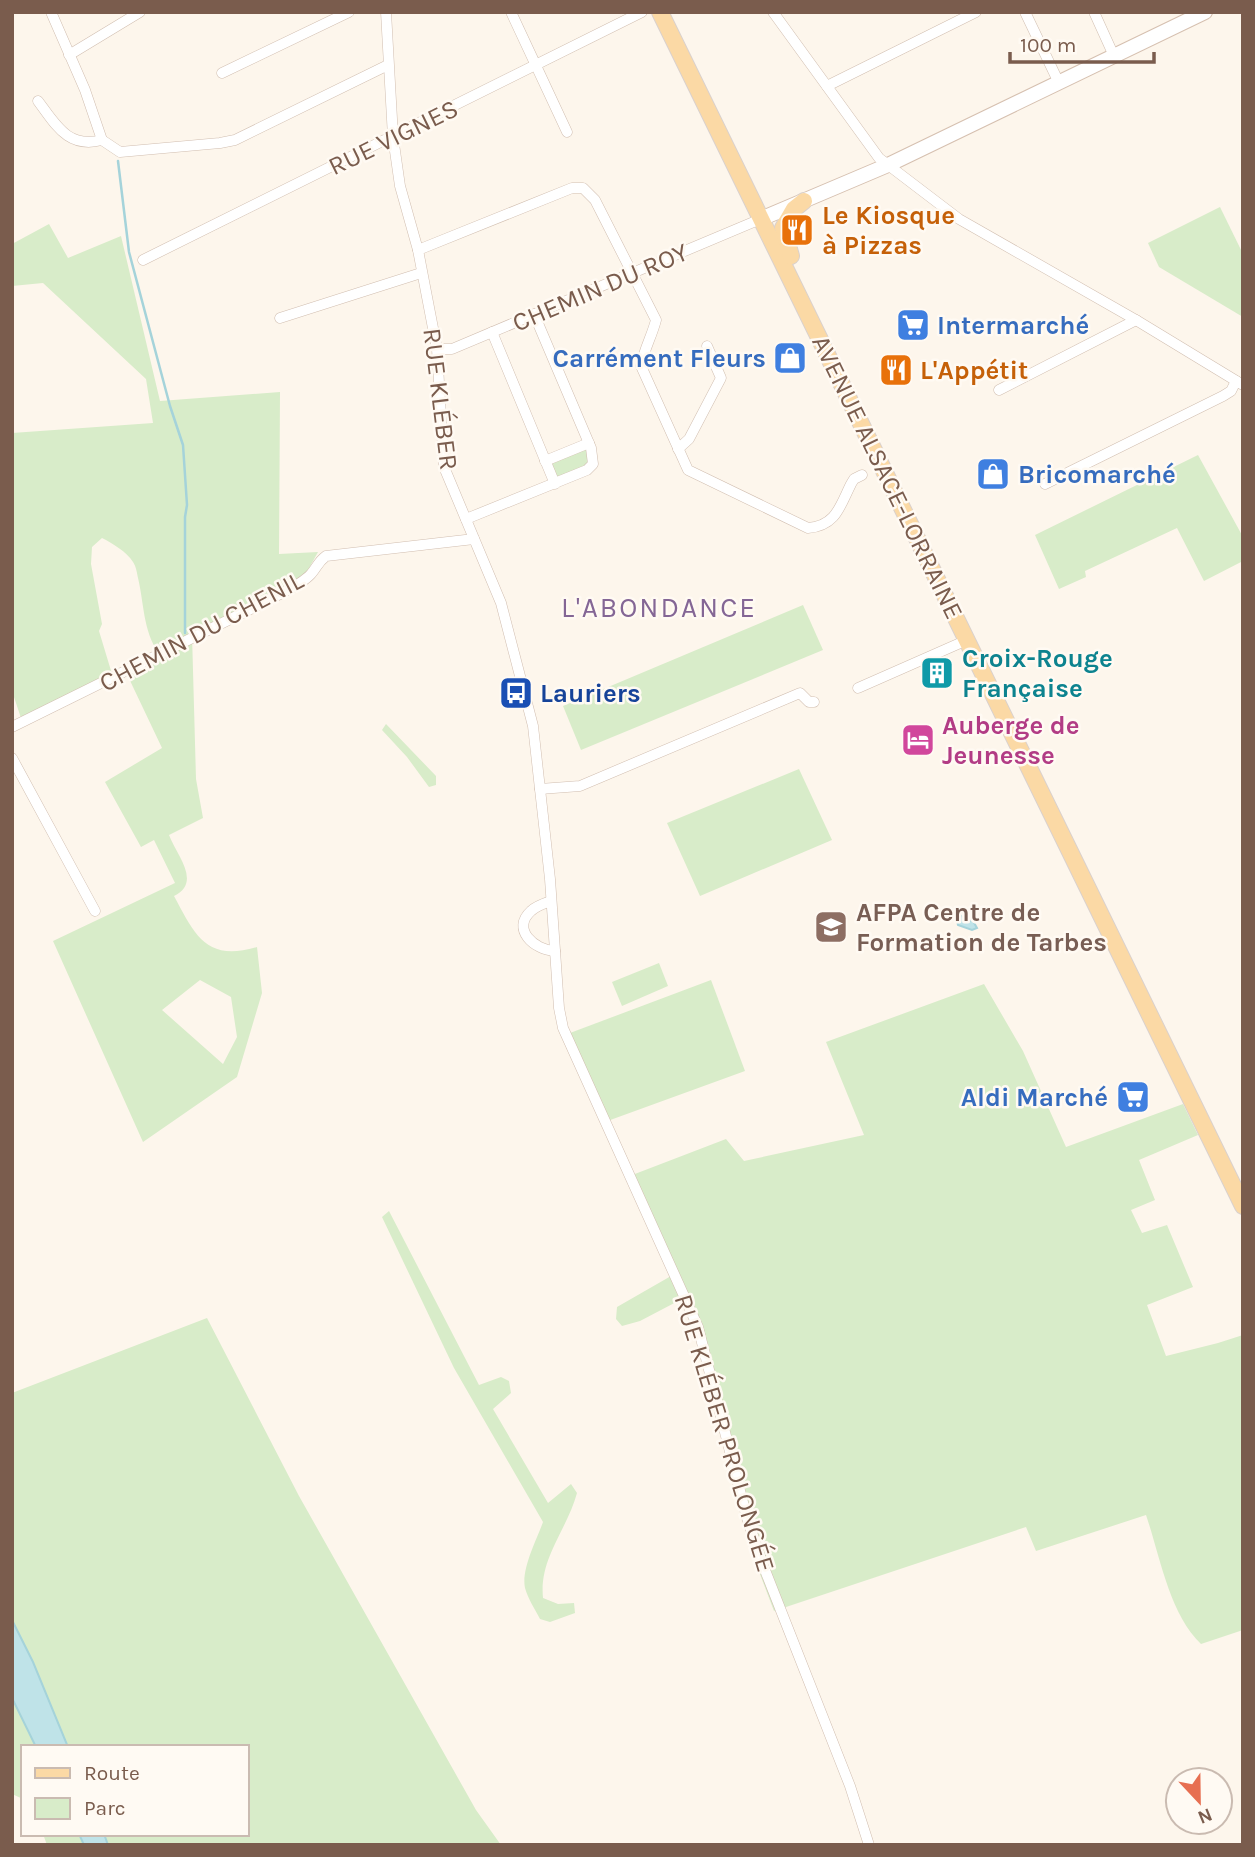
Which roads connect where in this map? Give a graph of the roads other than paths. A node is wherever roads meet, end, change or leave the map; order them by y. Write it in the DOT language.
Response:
graph roads {
  1 [pos="51,12"];
  2 [pos="140,12"];
  3 [pos="349,12"];
  4 [pos="386,12"];
  5 [pos="511,12"];
  6 [pos="642,12"];
  7 [pos="660,12"];
  8 [pos="976,12"];
  9 [pos="1025,12"];
  10 [pos="1094,12"];
  11 [pos="1205,12"];
  12 [pos="776,13"];
  13 [pos="69,55"];
  14 [pos="1114,56"];
  15 [pos="388,65"];
  16 [pos="536,66"];
  17 [pos="222,73"];
  18 [pos="1059,83"];
  19 [pos="827,86"];
  20 [pos="38,101"];
  21 [pos="567,132"];
  22 [pos="393,137"];
  23 [pos="102,139"];
  24 [pos="888,165"];
  25 [pos="804,201"];
  26 [pos="763,218"];
  27 [pos="418,250"];
  28 [pos="143,260"];
  29 [pos="421,273"];
  30 [pos="633,274"];
  31 [pos="534,314"];
  32 [pos="279,318"];
  33 [pos="1136,320"];
  34 [pos="492,332"];
  35 [pos="707,346"];
  36 [pos="437,349"];
  37 [pos="829,356"];
  38 [pos="1239,383"];
  39 [pos="999,390"];
  40 [pos="589,443"];
  41 [pos="678,449"];
  42 [pos="545,461"];
  43 [pos="862,475"];
  44 [pos="555,484"];
  45 [pos="1045,484"];
  46 [pos="466,519"];
  47 [pos="474,539"];
  48 [pos="967,640"];
  49 [pos="858,688"];
  50 [pos="814,702"];
  51 [pos="12,727"];
  52 [pos="12,758"];
  53 [pos="540,789"];
  54 [pos="551,901"];
  55 [pos="95,911"];
  56 [pos="555,951"];
  57 [pos="564,1028"];
  58 [pos="1243,1206"];
  59 [pos="869,1845"];
  1 -- 13 [label="street"];
  2 -- 13 [label="street"];
  3 -- 17 [label="street"];
  4 -- 15 [label="street, RUE KLÉBER"];
  5 -- 16 [label="street"];
  6 -- 16 [label="street, RUE VIGNES"];
  7 -- 26 [label="main road, AVENUE ALSACE-LORRAINE"];
  8 -- 19 [label="street"];
  9 -- 18 [label="street"];
  10 -- 14 [label="street"];
  11 -- 14 [label="main road"];
  12 -- 19 [label="street"];
  13 -- 23 [label="street"];
  14 -- 18 [label="main road"];
  15 -- 22 [label="street, RUE KLÉBER"];
  15 -- 23 [label="street"];
  16 -- 21 [label="street"];
  16 -- 22 [label="street, RUE VIGNES"];
  18 -- 24 [label="main road"];
  19 -- 24 [label="street"];
  20 -- 23 [label="street"];
  22 -- 27 [label="street, RUE KLÉBER"];
  22 -- 28 [label="street, RUE VIGNES"];
  24 -- 25 [label="main road"];
  24 -- 33 [label="street"];
  25 -- 26 [label="main road"];
  25 -- 37 [label="main road"];
  26 -- 30 [label="street, CHEMIN DU ROY"];
  26 -- 37 [label="main road, AVENUE ALSACE-LORRAINE"];
  27 -- 29 [label="street, RUE KLÉBER"];
  27 -- 30 [label="street"];
  29 -- 32 [label="street"];
  29 -- 36 [label="street, RUE KLÉBER"];
  30 -- 31 [label="street, CHEMIN DU ROY"];
  30 -- 41 [label="street"];
  31 -- 34 [label="street, CHEMIN DU ROY"];
  31 -- 40 [label="street"];
  33 -- 38 [label="street"];
  33 -- 39 [label="street"];
  34 -- 36 [label="street, CHEMIN DU ROY"];
  34 -- 42 [label="street"];
  35 -- 41 [label="street"];
  36 -- 46 [label="street, RUE KLÉBER"];
  37 -- 48 [label="main road, AVENUE ALSACE-LORRAINE"];
  38 -- 45 [label="street"];
  40 -- 42 [label="street"];
  40 -- 44 [label="street"];
  41 -- 43 [label="street"];
  42 -- 44 [label="street"];
  44 -- 46 [label="street"];
  46 -- 47 [label="street, RUE KLÉBER"];
  47 -- 51 [label="street, CHEMIN DU CHENIL"];
  47 -- 53 [label="street, RUE KLÉBER"];
  48 -- 49 [label="street"];
  48 -- 58 [label="main road, AVENUE ALSACE-LORRAINE"];
  50 -- 53 [label="street"];
  52 -- 55 [label="street"];
  53 -- 54 [label="street, RUE KLÉBER"];
  54 -- 56 [label="street, RUE KLÉBER"];
  54 -- 56 [label="street"];
  56 -- 57 [label="street, RUE KLÉBER"];
  57 -- 59 [label="street, RUE KLÉBER PROLONGÉE"];
}
